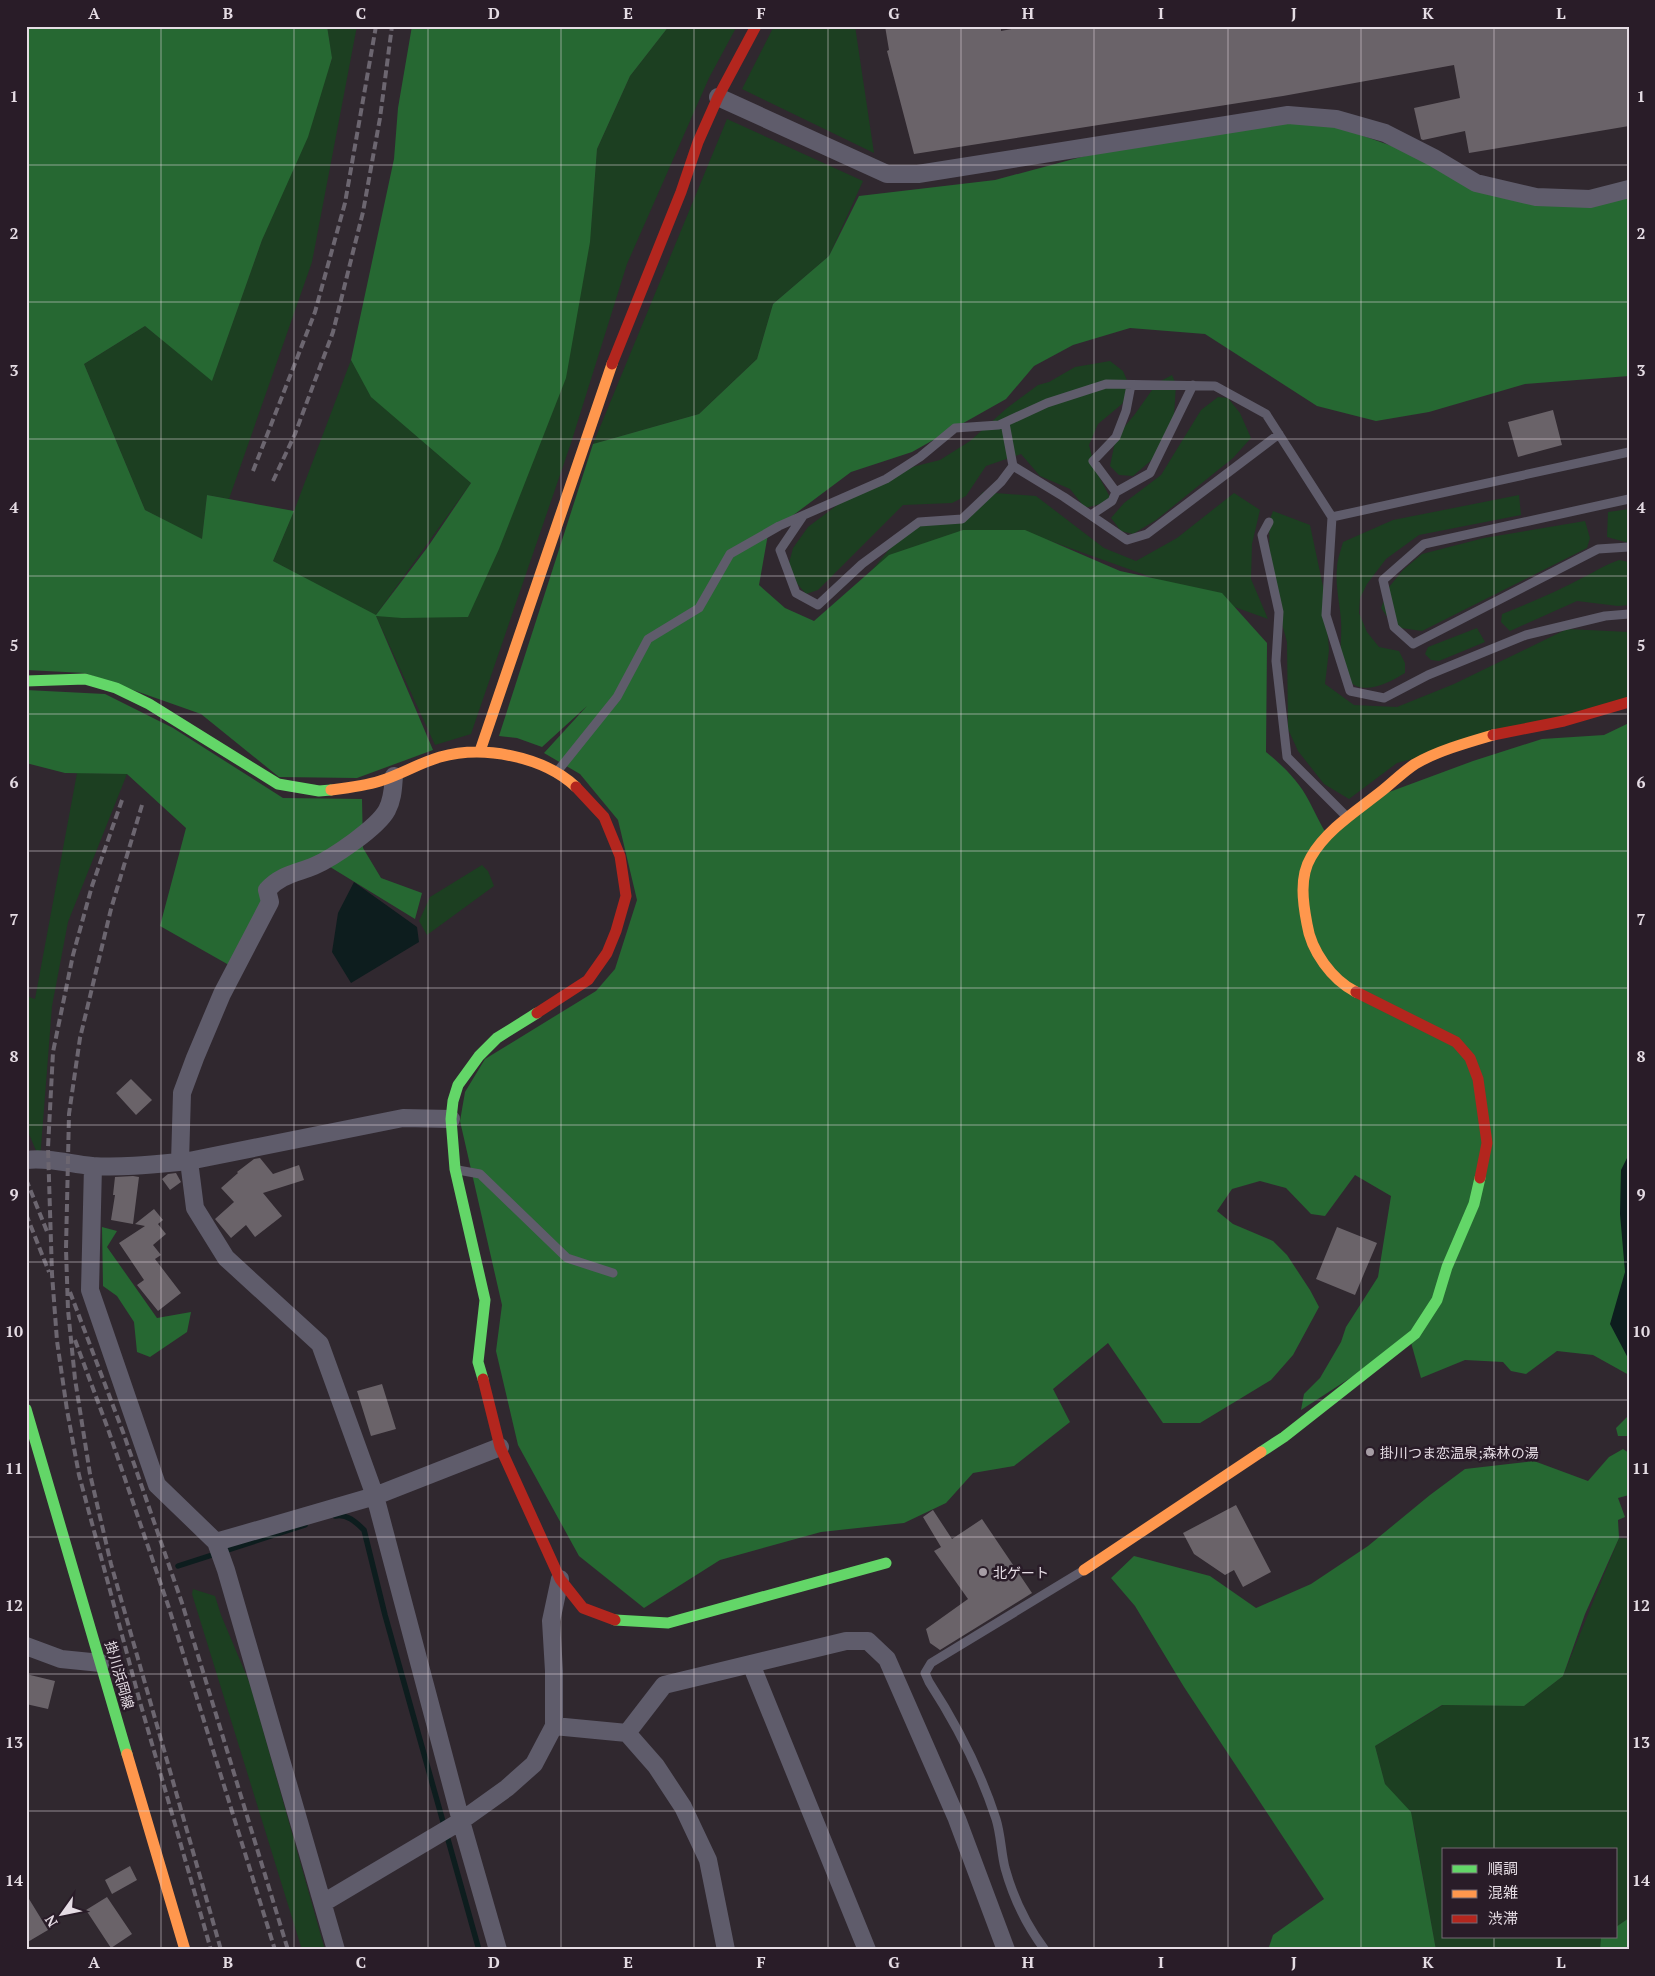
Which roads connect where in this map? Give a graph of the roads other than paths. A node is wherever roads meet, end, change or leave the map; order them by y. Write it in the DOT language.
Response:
graph roads {
  1 [pos="756,26"];
  2 [pos="718,97"];
  3 [pos="1629,189"];
  4 [pos="1130,385"];
  5 [pos="1193,386"];
  6 [pos="1004,423"];
  7 [pos="1279,434"];
  8 [pos="1629,452"];
  9 [pos="1013,466"];
  10 [pos="1116,492"];
  11 [pos="1629,499"];
  12 [pos="1091,515"];
  13 [pos="804,516"];
  14 [pos="1332,517"];
  15 [pos="1269,522"];
  16 [pos="1629,546"];
  17 [pos="1629,614"];
  18 [pos="26,681"];
  19 [pos="1629,702"];
  20 [pos="480,751"];
  21 [pos="556,773"];
  22 [pos="394,776"];
  23 [pos="1349,819"];
  24 [pos="451,1119"];
  25 [pos="26,1160"];
  26 [pos="185,1162"];
  27 [pos="93,1166"];
  28 [pos="455,1169"];
  29 [pos="612,1273"];
  30 [pos="26,1409"];
  31 [pos="500,1447"];
  32 [pos="375,1496"];
  33 [pos="216,1542"];
  34 [pos="886,1563"];
  35 [pos="1084,1570"];
  36 [pos="560,1579"];
  37 [pos="26,1646"];
  38 [pos="101,1663"];
  39 [pos="751,1664"];
  40 [pos="554,1726"];
  41 [pos="627,1733"];
  42 [pos="461,1821"];
  43 [pos="323,1903"];
  44 [pos="185,1950"];
  45 [pos="336,1950"];
  46 [pos="498,1950"];
  47 [pos="726,1950"];
  48 [pos="867,1950"];
  49 [pos="1006,1950"];
  50 [pos="1045,1950"];
  1 -- 2 [label="street"];
  2 -- 3 [label="street"];
  2 -- 20 [label="street"];
  4 -- 5 [label="lane"];
  4 -- 6 [label="lane"];
  4 -- 10 [label="lane"];
  5 -- 7 [label="lane"];
  5 -- 10 [label="lane"];
  6 -- 9 [label="lane"];
  6 -- 13 [label="lane"];
  7 -- 12 [label="lane"];
  7 -- 14 [label="lane"];
  8 -- 14 [label="lane"];
  9 -- 12 [label="lane"];
  9 -- 13 [label="lane"];
  10 -- 12 [label="lane"];
  11 -- 16 [label="lane"];
  13 -- 21 [label="lane"];
  14 -- 17 [label="lane"];
  15 -- 23 [label="lane"];
  18 -- 22 [label="street"];
  19 -- 23 [label="street"];
  20 -- 21 [label="street"];
  20 -- 22 [label="street"];
  21 -- 24 [label="street"];
  22 -- 26 [label="street"];
  23 -- 35 [label="street"];
  24 -- 26 [label="street"];
  24 -- 28 [label="street"];
  25 -- 27 [label="street"];
  26 -- 27 [label="street"];
  26 -- 32 [label="street"];
  27 -- 33 [label="street"];
  28 -- 29 [label="lane"];
  28 -- 31 [label="street"];
  30 -- 38 [label="street, 掛川浜岡線"];
  31 -- 32 [label="street"];
  31 -- 36 [label="street"];
  32 -- 33 [label="street"];
  32 -- 42 [label="street"];
  33 -- 43 [label="street"];
  34 -- 36 [label="street"];
  35 -- 50 [label="lane"];
  36 -- 40 [label="street"];
  37 -- 38 [label="street"];
  38 -- 44 [label="street, 掛川浜岡線"];
  39 -- 41 [label="street"];
  39 -- 48 [label="street"];
  39 -- 49 [label="street"];
  40 -- 41 [label="street"];
  40 -- 42 [label="street"];
  41 -- 47 [label="street"];
  42 -- 43 [label="street"];
  42 -- 46 [label="street"];
  43 -- 45 [label="street"];
}
